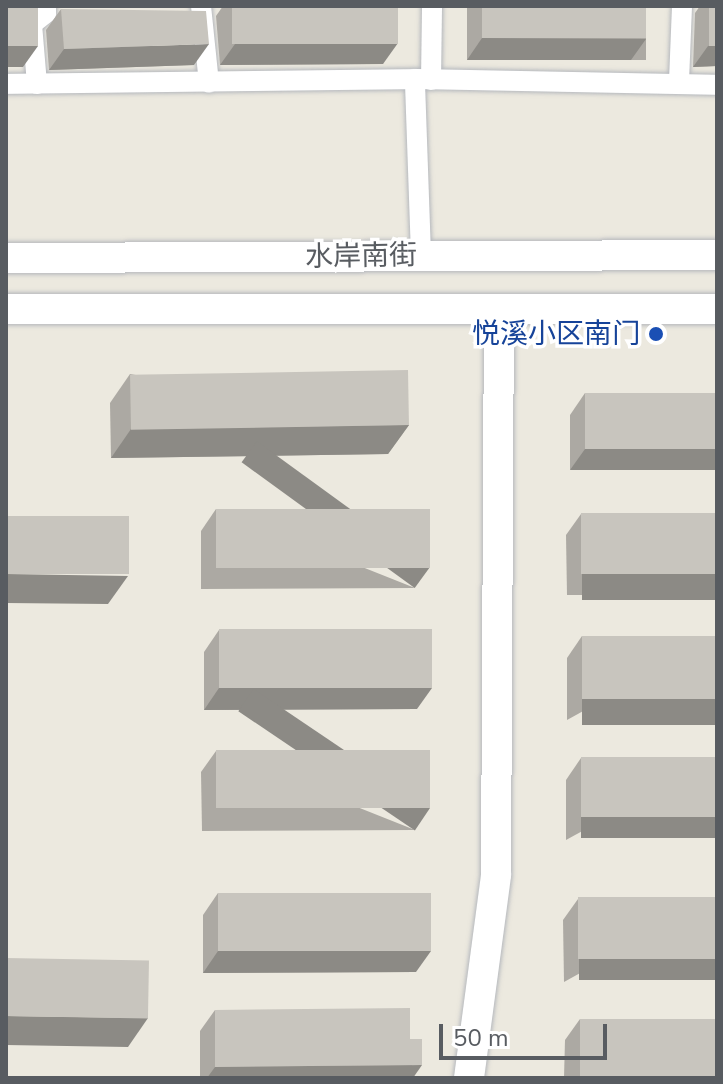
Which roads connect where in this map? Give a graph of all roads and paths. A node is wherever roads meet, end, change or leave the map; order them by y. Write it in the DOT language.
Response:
graph roads {
  1 [pos="46,6"];
  2 [pos="201,6"];
  3 [pos="432,6"];
  4 [pos="682,6"];
  5 [pos="423,80"];
  6 [pos="679,81"];
  7 [pos="209,83"];
  8 [pos="6,84"];
  9 [pos="37,84"];
  10 [pos="717,85"];
  11 [pos="421,255"];
  12 [pos="717,255"];
  13 [pos="6,258"];
  14 [pos="6,309"];
  15 [pos="717,309"];
  16 [pos="499,310"];
  17 [pos="469,1078"];
  1 -- 9 [label="street"];
  2 -- 7 [label="street"];
  3 -- 5 [label="street"];
  4 -- 6 [label="street"];
  5 -- 6 [label="street"];
  5 -- 7 [label="street"];
  5 -- 11 [label="street"];
  6 -- 10 [label="street"];
  7 -- 9 [label="street"];
  8 -- 9 [label="street"];
  11 -- 12 [label="street, 水岸南街"];
  11 -- 13 [label="street, 水岸南街"];
  14 -- 16 [label="street, 水岸南街"];
  15 -- 16 [label="street, 水岸南街"];
  16 -- 17 [label="street"];
}
